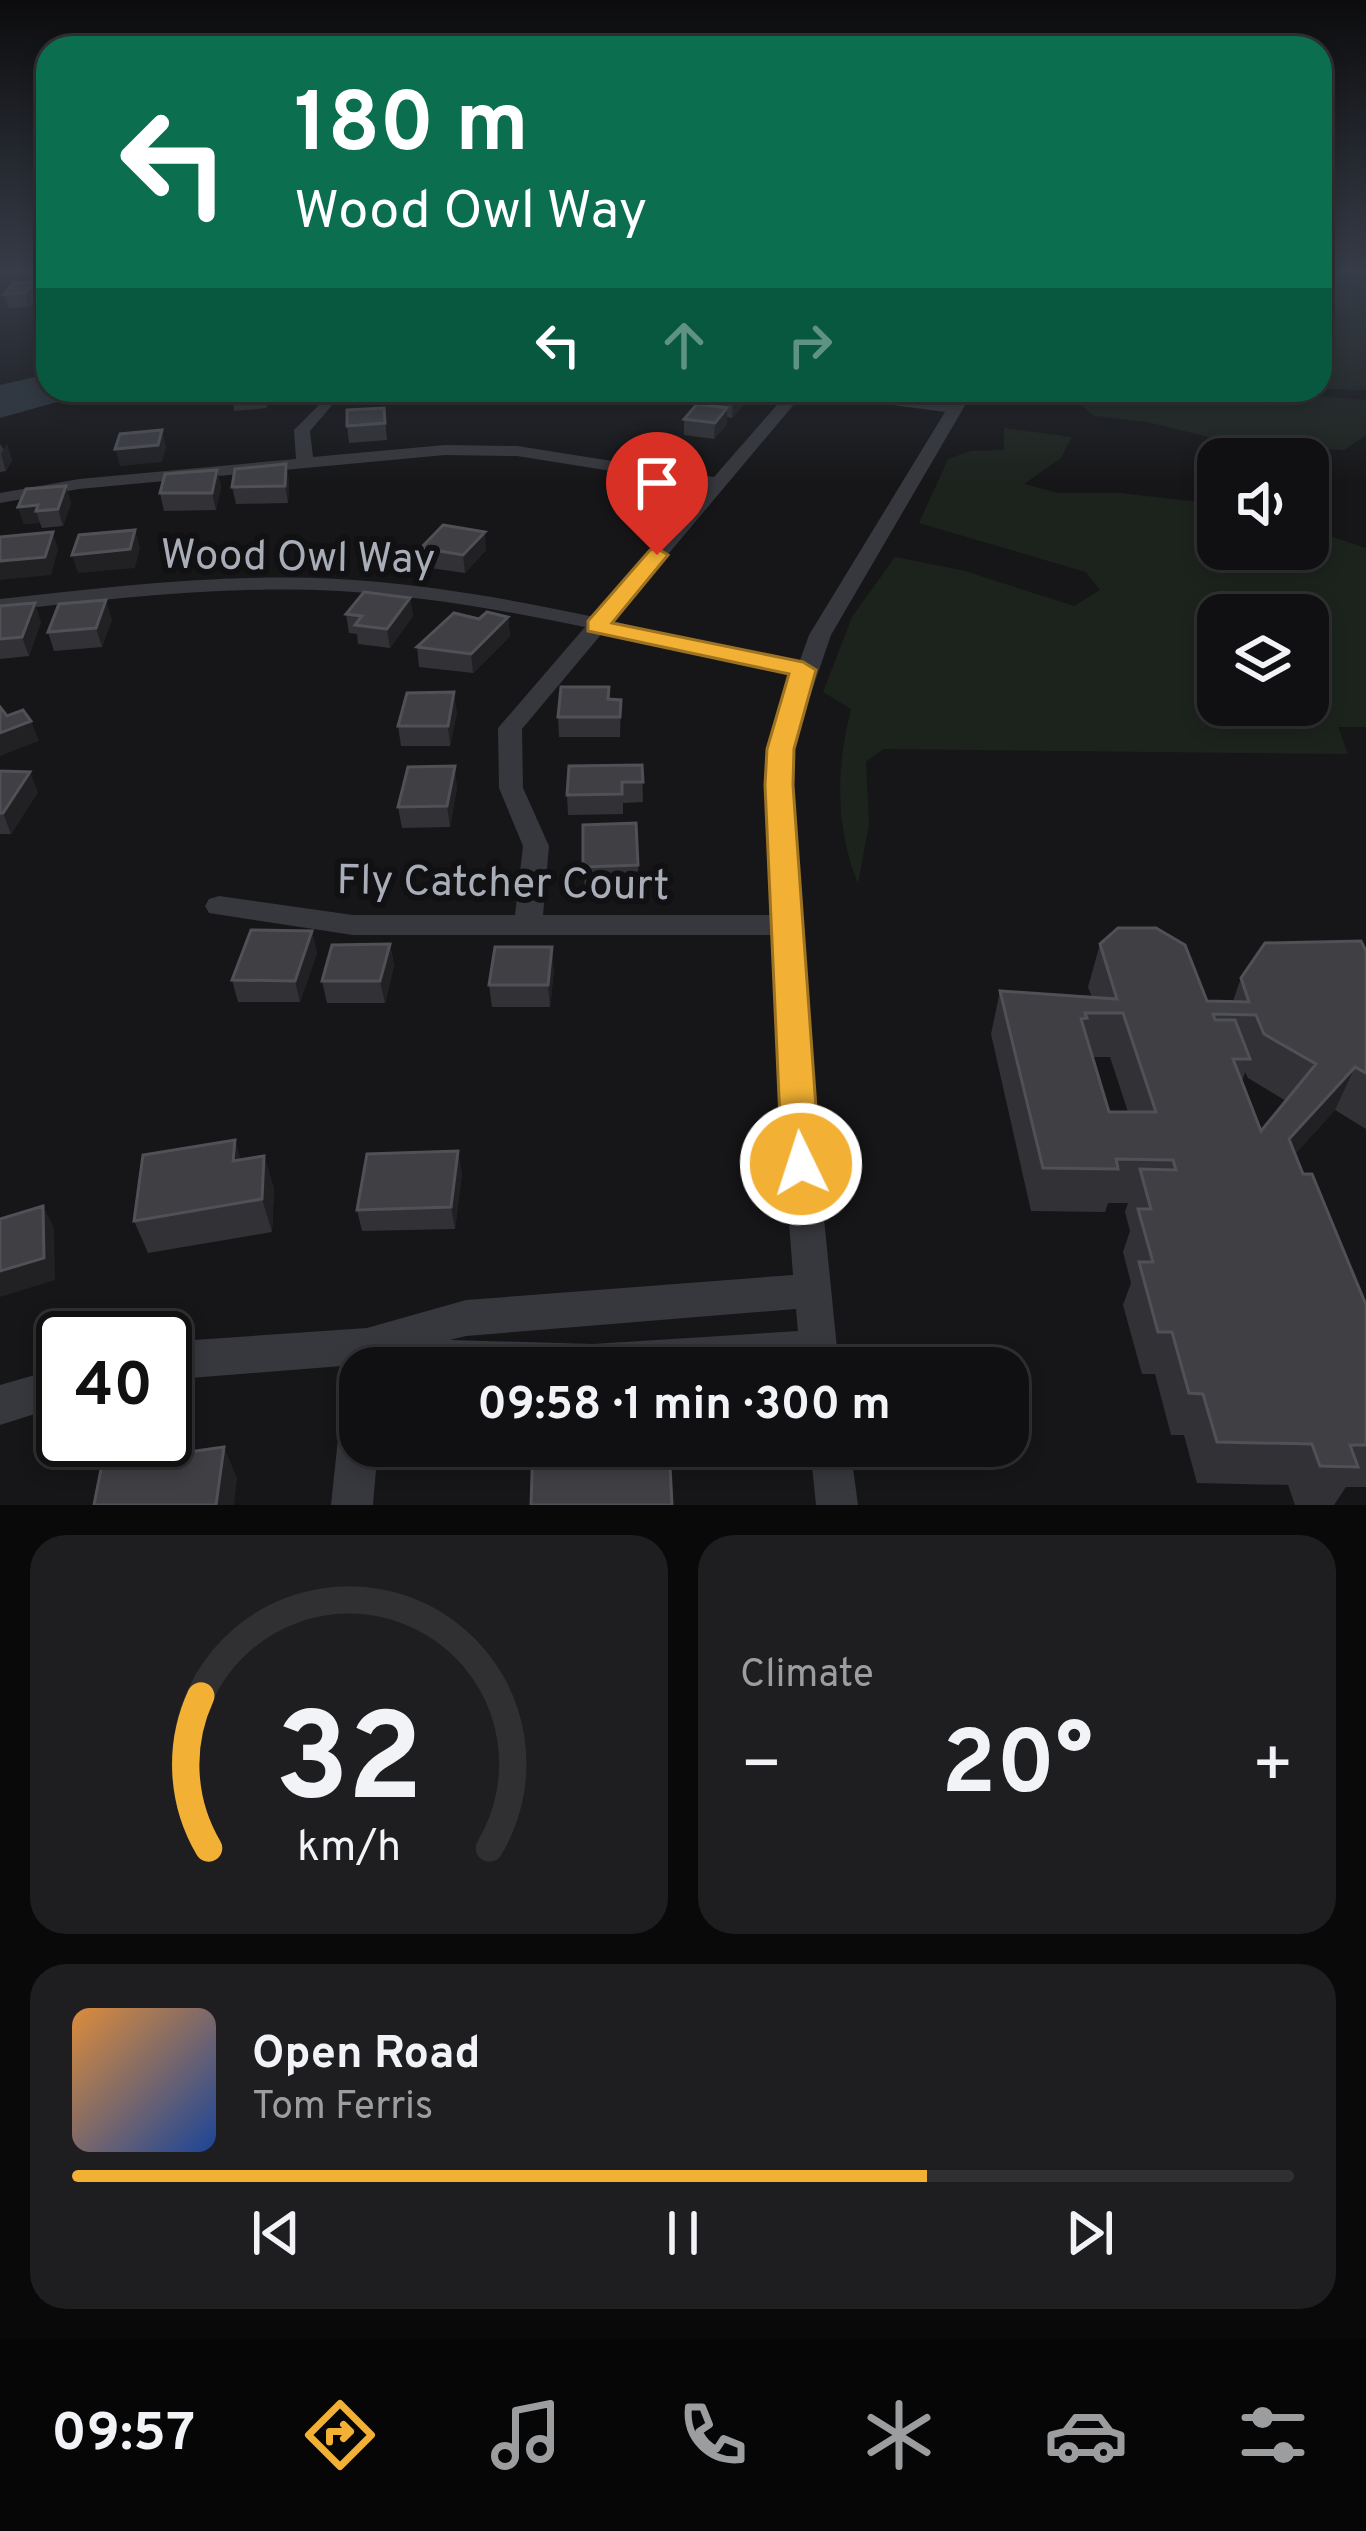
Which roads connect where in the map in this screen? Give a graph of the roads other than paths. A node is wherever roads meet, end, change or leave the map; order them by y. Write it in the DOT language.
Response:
graph roads {
  1 [pos="788,402"];
  2 [pos="900,402"];
  3 [pos="959,402"];
  4 [pos="325,404"];
  5 [pos="955,410"];
  6 [pos="305,463"];
  7 [pos="719,483"];
  8 [pos="0,498"];
  9 [pos="0,605"];
  10 [pos="596,626"];
  11 [pos="803,670"];
  12 [pos="218,906"];
  13 [pos="787,926"];
  14 [pos="528,927"];
  15 [pos="811,1292"];
  16 [pos="392,1347"];
  17 [pos="818,1347"];
  18 [pos="339,1358"];
  19 [pos="192,1360"];
  20 [pos="36,1394"];
  21 [pos="0,1405"];
  22 [pos="356,1467"];
  23 [pos="832,1467"];
  24 [pos="352,1505"];
  25 [pos="837,1505"];
  1 -- 7 [label="street"];
  2 -- 5 [label="street"];
  3 -- 5 [label="street"];
  4 -- 6 [label="street"];
  5 -- 11 [label="street"];
  6 -- 7 [label="street"];
  6 -- 8 [label="street"];
  7 -- 10 [label="street"];
  9 -- 10 [label="street, Wood Owl Way"];
  10 -- 11 [label="street, Wood Owl Way"];
  10 -- 14 [label="street"];
  11 -- 13 [label="street"];
  12 -- 14 [label="street, Fly Catcher Court"];
  13 -- 14 [label="street, Fly Catcher Court"];
  13 -- 15 [label="street"];
  15 -- 16 [label="street"];
  15 -- 17 [label="street"];
  18 -- 19 [label="street"];
  20 -- 21 [label="street"];
  22 -- 24 [label="street"];
  23 -- 25 [label="street"];
}
